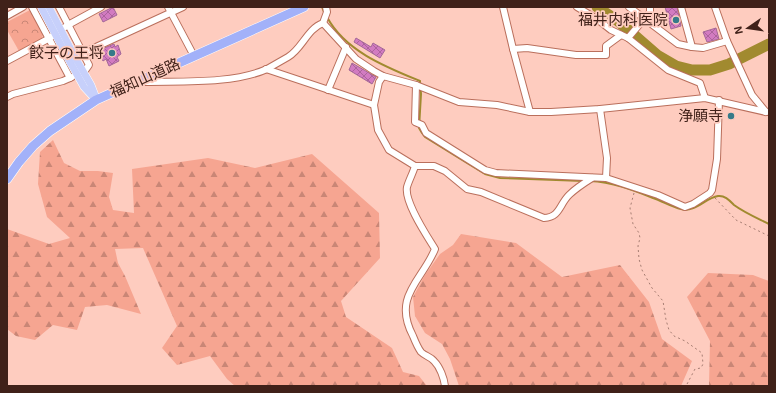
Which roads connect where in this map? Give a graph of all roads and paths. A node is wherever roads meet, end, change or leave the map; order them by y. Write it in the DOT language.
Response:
graph roads {
  1 [pos="23,7"];
  2 [pos="32,7"];
  3 [pos="41,7"];
  4 [pos="49,7"];
  5 [pos="59,7"];
  6 [pos="101,7"];
  7 [pos="183,7"];
  8 [pos="304,7"];
  9 [pos="326,7"];
  10 [pos="503,7"];
  11 [pos="577,7"];
  12 [pos="629,7"];
  13 [pos="650,7"];
  14 [pos="681,7"];
  15 [pos="715,7"];
  16 [pos="294,9"];
  17 [pos="170,10"];
  18 [pos="7,16"];
  19 [pos="644,18"];
  20 [pos="323,23"];
  21 [pos="68,25"];
  22 [pos="621,35"];
  23 [pos="628,38"];
  24 [pos="48,39"];
  25 [pos="727,41"];
  26 [pos="346,47"];
  27 [pos="692,47"];
  28 [pos="513,49"];
  29 [pos="83,53"];
  30 [pos="194,56"];
  31 [pos="73,60"];
  32 [pos="7,61"];
  33 [pos="266,69"];
  34 [pos="80,73"];
  35 [pos="383,76"];
  36 [pos="70,78"];
  37 [pos="140,80"];
  38 [pos="416,85"];
  39 [pos="328,90"];
  40 [pos="7,97"];
  41 [pos="704,98"];
  42 [pos="96,100"];
  43 [pos="719,100"];
  44 [pos="374,106"];
  45 [pos="600,109"];
  46 [pos="530,112"];
  47 [pos="767,112"];
  48 [pos="415,166"];
  49 [pos="592,178"];
  50 [pos="606,178"];
  51 [pos="7,179"];
  52 [pos="636,187"];
  53 [pos="710,193"];
  54 [pos="769,236"];
  55 [pos="445,386"];
  56 [pos="686,386"];
  1 -- 18 [label="street"];
  2 -- 24 [label="street"];
  3 -- 31 [label="main road, bridge"];
  4 -- 31 [label="main road, bridge"];
  5 -- 21 [label="street"];
  6 -- 21 [label="street"];
  7 -- 17 [label="street"];
  8 -- 16 [label="highway, 福知山道路"];
  9 -- 20 [label="street"];
  10 -- 28 [label="street"];
  11 -- 22 [label="street"];
  12 -- 19 [label="street"];
  13 -- 19 [label="street"];
  14 -- 27 [label="street"];
  15 -- 25 [label="street"];
  16 -- 30 [label="highway, 福知山道路"];
  17 -- 29 [label="street"];
  17 -- 30 [label="street"];
  19 -- 23 [label="street"];
  19 -- 27 [label="street"];
  20 -- 26 [label="street"];
  20 -- 33 [label="street"];
  21 -- 24 [label="street"];
  21 -- 29 [label="street"];
  22 -- 23 [label="street"];
  22 -- 28 [label="street"];
  23 -- 41 [label="street"];
  24 -- 32 [label="street"];
  24 -- 36 [label="street"];
  25 -- 27 [label="street"];
  25 -- 47 [label="street"];
  26 -- 35 [label="street"];
  26 -- 39 [label="street"];
  28 -- 46 [label="street"];
  29 -- 34 [label="street"];
  30 -- 37 [label="highway, 福知山道路"];
  31 -- 34 [label="main road"];
  33 -- 37 [label="street"];
  33 -- 39 [label="street"];
  34 -- 36 [label="street"];
  34 -- 42 [label="main road"];
  35 -- 38 [label="street"];
  35 -- 44 [label="street"];
  36 -- 40 [label="street"];
  37 -- 42 [label="highway, 福知山道路"];
  38 -- 46 [label="street"];
  38 -- 49 [label="street"];
  39 -- 44 [label="street"];
  41 -- 43 [label="street"];
  41 -- 45 [label="street"];
  42 -- 51 [label="highway, 福知山道路"];
  43 -- 47 [label="street"];
  43 -- 53 [label="street"];
  44 -- 48 [label="street"];
  45 -- 46 [label="street"];
  45 -- 50 [label="street"];
  48 -- 49 [label="street"];
  48 -- 55 [label="street"];
  49 -- 50 [label="street"];
  50 -- 52 [label="street"];
  52 -- 53 [label="street"];
  52 -- 56 [label="path"];
  53 -- 54 [label="path"];
}
